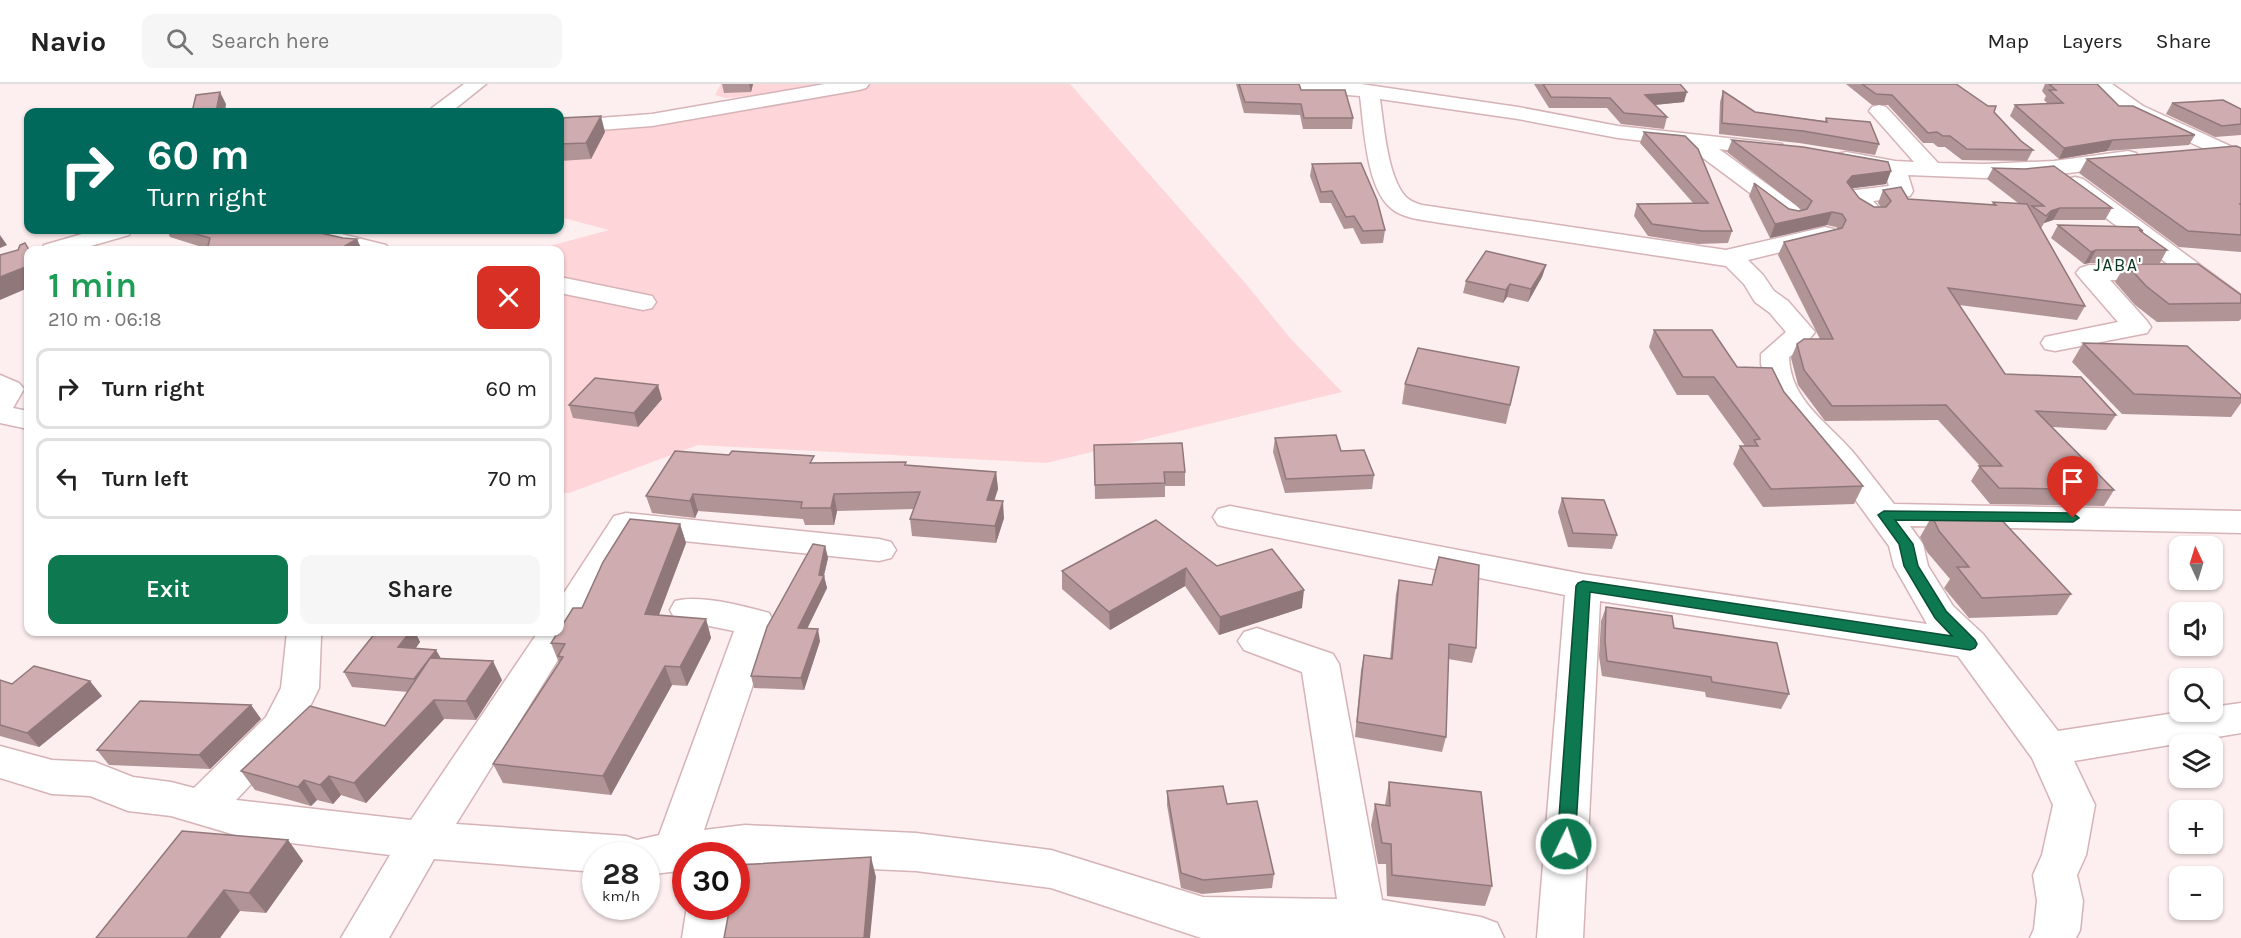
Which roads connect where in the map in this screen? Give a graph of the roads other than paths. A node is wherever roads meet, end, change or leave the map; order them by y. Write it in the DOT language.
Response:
graph roads {
  1 [pos="476,84"];
  2 [pos="860,84"];
  3 [pos="1283,84"];
  4 [pos="2099,84"];
  5 [pos="1368,91"];
  6 [pos="444,108"];
  7 [pos="1879,111"];
  8 [pos="564,127"];
  9 [pos="1694,141"];
  10 [pos="1799,151"];
  11 [pos="2032,151"];
  12 [pos="2236,154"];
  13 [pos="2180,155"];
  14 [pos="1831,156"];
  15 [pos="2146,157"];
  16 [pos="1896,168"];
  17 [pos="2054,168"];
  18 [pos="1932,169"];
  19 [pos="1872,213"];
  20 [pos="1793,215"];
  21 [pos="2101,230"];
  22 [pos="2137,230"];
  23 [pos="107,234"];
  24 [pos="314,234"];
  25 [pos="1827,234"];
  26 [pos="66,246"];
  27 [pos="361,246"];
  28 [pos="1725,258"];
  29 [pos="2194,272"];
  30 [pos="564,286"];
  31 [pos="643,302"];
  32 [pos="2241,307"];
  33 [pos="2055,343"];
  34 [pos="0,384"];
  35 [pos="0,405"];
  36 [pos="0,414"];
  37 [pos="24,419"];
  38 [pos="1884,515"];
  39 [pos="1230,517"];
  40 [pos="2241,522"];
  41 [pos="879,550"];
  42 [pos="1583,586"];
  43 [pos="688,610"];
  44 [pos="564,621"];
  45 [pos="303,636"];
  46 [pos="553,636"];
  47 [pos="1257,641"];
  48 [pos="1970,644"];
  49 [pos="2241,717"];
  50 [pos="2048,749"];
  51 [pos="0,762"];
  52 [pos="201,808"];
  53 [pos="422,840"];
  54 [pos="750,843"];
  55 [pos="582,852"];
  56 [pos="661,854"];
  57 [pos="708,920"];
  58 [pos="1384,926"];
  59 [pos="364,938"];
  60 [pos="705,938"];
  61 [pos="1481,938"];
  62 [pos="1560,938"];
  63 [pos="2053,938"];
  1 -- 6 [label="street"];
  2 -- 8 [label="street"];
  3 -- 5 [label="street"];
  4 -- 12 [label="street"];
  5 -- 9 [label="street"];
  5 -- 28 [label="street"];
  7 -- 18 [label="street"];
  9 -- 10 [label="street"];
  9 -- 20 [label="street"];
  11 -- 17 [label="street"];
  12 -- 13 [label="street"];
  14 -- 16 [label="street"];
  15 -- 17 [label="street"];
  16 -- 18 [label="street"];
  16 -- 19 [label="street"];
  17 -- 18 [label="street"];
  17 -- 22 [label="street"];
  21 -- 22 [label="street"];
  22 -- 29 [label="street"];
  23 -- 26 [label="street"];
  24 -- 27 [label="street"];
  25 -- 28 [label="street"];
  28 -- 38 [label="street"];
  29 -- 32 [label="street"];
  29 -- 33 [label="street"];
  30 -- 31 [label="street"];
  34 -- 35 [label="street"];
  36 -- 37 [label="street"];
  38 -- 40 [label="street"];
  38 -- 48 [label="street"];
  39 -- 42 [label="street"];
  41 -- 44 [label="street"];
  42 -- 48 [label="street"];
  42 -- 62 [label="street"];
  43 -- 56 [label="street"];
  45 -- 52 [label="street"];
  46 -- 53 [label="street"];
  47 -- 58 [label="street"];
  48 -- 50 [label="street"];
  49 -- 50 [label="street"];
  50 -- 63 [label="street"];
  51 -- 52 [label="street"];
  52 -- 53 [label="street"];
  53 -- 55 [label="street"];
  53 -- 59 [label="street"];
  54 -- 58 [label="street"];
  57 -- 60 [label="street"];
  58 -- 61 [label="street"];
}
